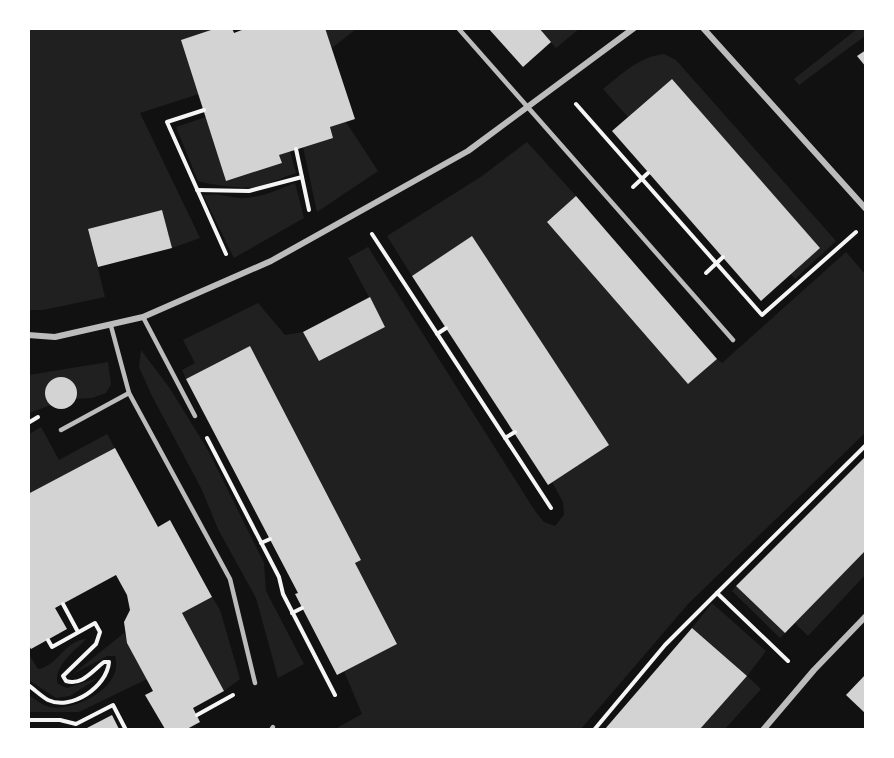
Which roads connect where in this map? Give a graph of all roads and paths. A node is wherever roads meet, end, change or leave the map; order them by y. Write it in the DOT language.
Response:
graph roads {
  1 [pos="458,28"];
  2 [pos="634,28"];
  3 [pos="703,28"];
  4 [pos="559,84"];
  5 [pos="527,107"];
  6 [pos="204,110"];
  7 [pos="296,149"];
  8 [pos="302,177"];
  9 [pos="197,190"];
  10 [pos="866,209"];
  11 [pos="358,213"];
  12 [pos="857,231"];
  13 [pos="315,237"];
  14 [pos="236,277"];
  15 [pos="143,316"];
  16 [pos="111,326"];
  17 [pos="446,328"];
  18 [pos="437,333"];
  19 [pos="28,335"];
  20 [pos="733,340"];
  21 [pos="129,393"];
  22 [pos="195,417"];
  23 [pos="62,430"];
  24 [pos="515,432"];
  25 [pos="505,438"];
  26 [pos="866,445"];
  27 [pos="551,508"];
  28 [pos="270,539"];
  29 [pos="261,543"];
  30 [pos="717,593"];
  31 [pos="63,604"];
  32 [pos="302,608"];
  33 [pos="292,613"];
  34 [pos="866,616"];
  35 [pos="78,632"];
  36 [pos="48,640"];
  37 [pos="788,661"];
  38 [pos="255,683"];
  39 [pos="28,685"];
  40 [pos="335,695"];
  41 [pos="197,715"];
  42 [pos="28,720"];
  43 [pos="126,729"];
  44 [pos="594,729"];
  45 [pos="763,729"];
  1 -- 5 [label="lane"];
  2 -- 4 [label="street"];
  3 -- 10 [label="street"];
  4 -- 5 [label="street"];
  4 -- 12 [label="path"];
  5 -- 11 [label="street"];
  5 -- 20 [label="lane"];
  6 -- 9 [label="path"];
  7 -- 8 [label="path"];
  8 -- 9 [label="path"];
  8 -- 13 [label="path"];
  9 -- 14 [label="path"];
  11 -- 13 [label="street"];
  11 -- 18 [label="path"];
  13 -- 14 [label="street"];
  14 -- 15 [label="street"];
  15 -- 16 [label="street"];
  15 -- 22 [label="lane"];
  16 -- 19 [label="street"];
  16 -- 21 [label="lane"];
  17 -- 18 [label="path"];
  18 -- 25 [label="path"];
  21 -- 23 [label="lane"];
  21 -- 38 [label="lane"];
  22 -- 29 [label="path"];
  24 -- 25 [label="path"];
  25 -- 27 [label="path"];
  26 -- 30 [label="path"];
  28 -- 29 [label="path"];
  29 -- 33 [label="path"];
  30 -- 37 [label="path"];
  30 -- 44 [label="path"];
  31 -- 35 [label="path"];
  32 -- 33 [label="path"];
  33 -- 40 [label="path"];
  34 -- 45 [label="street"];
  35 -- 36 [label="path"];
  35 -- 39 [label="path"];
  38 -- 41 [label="path"];
  42 -- 43 [label="path"];
}
